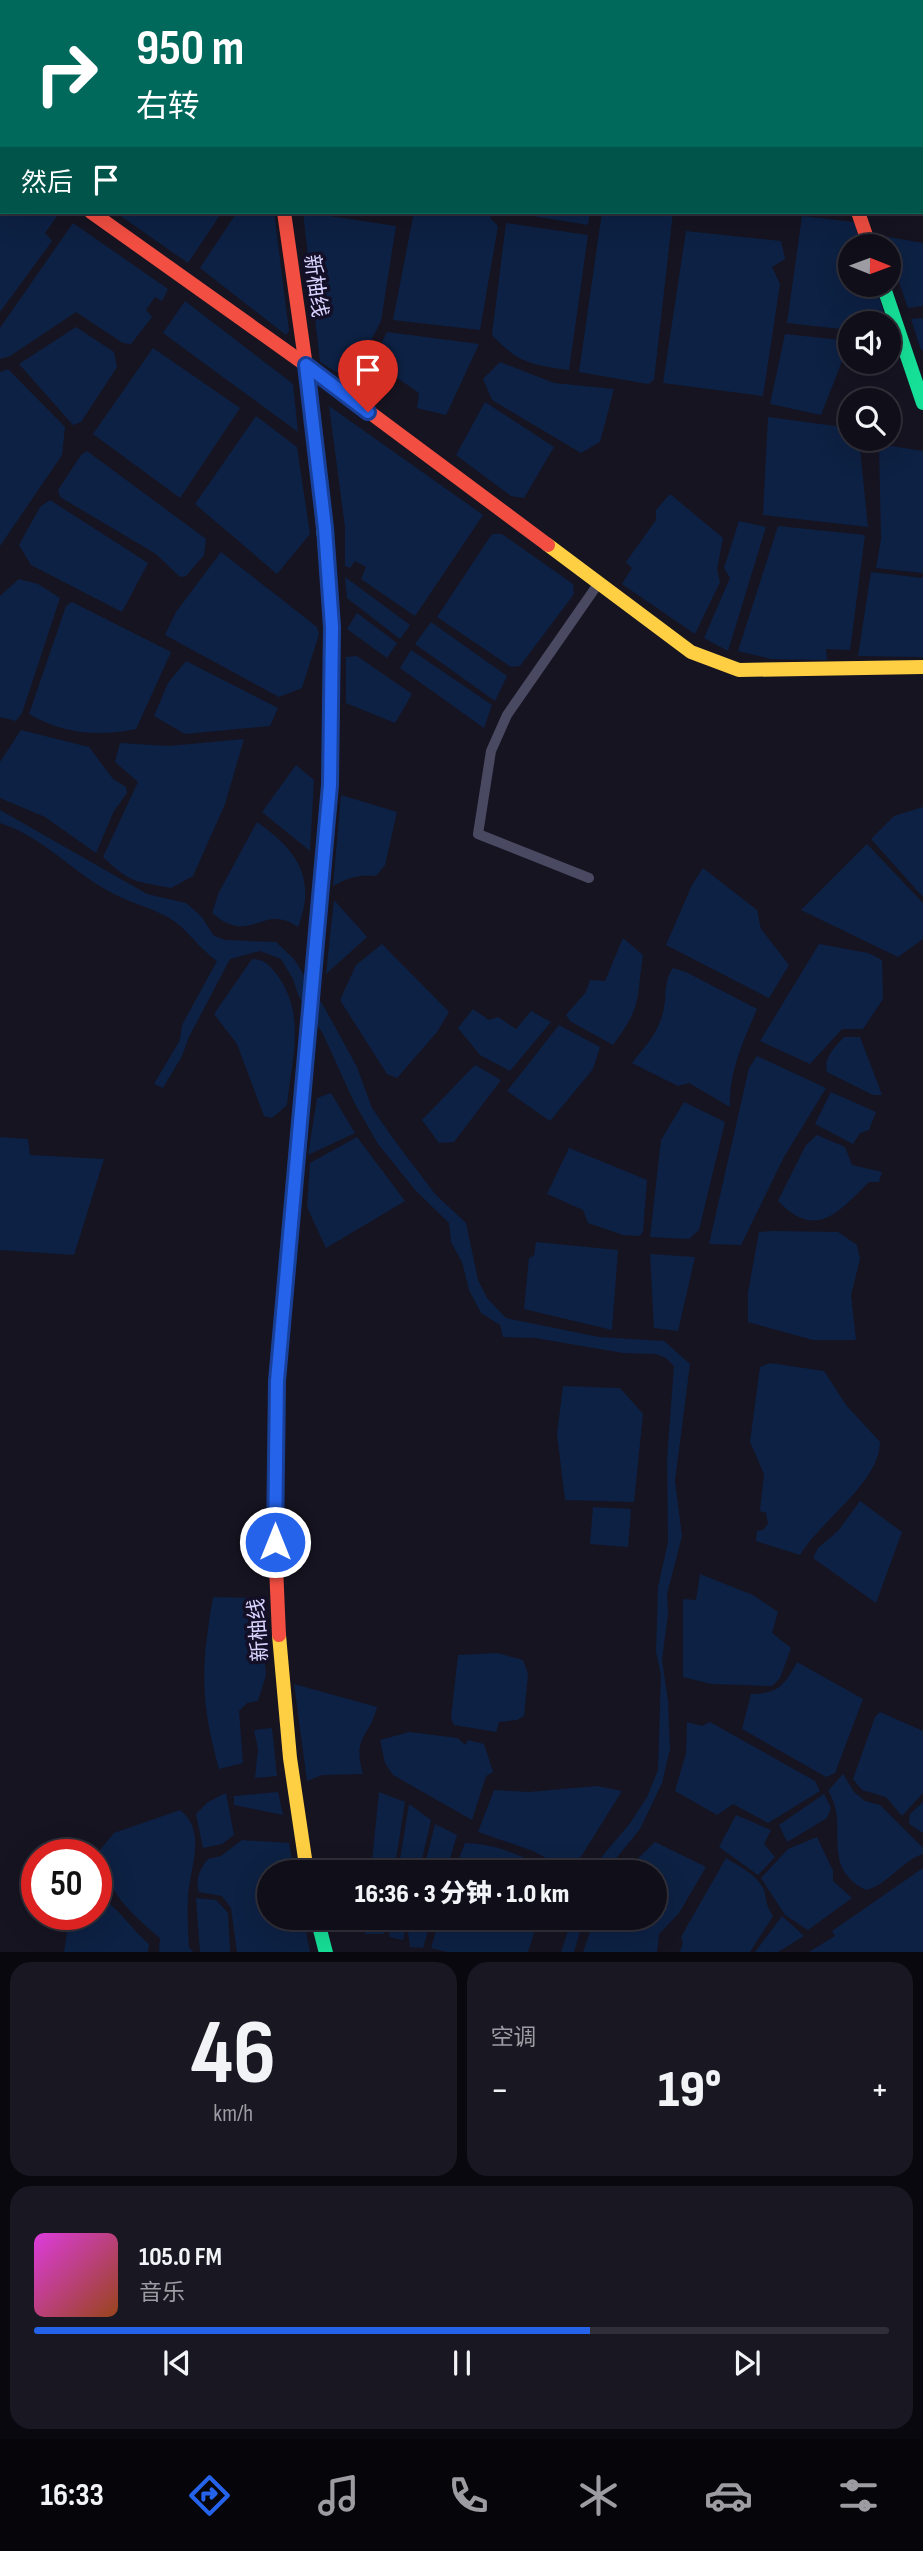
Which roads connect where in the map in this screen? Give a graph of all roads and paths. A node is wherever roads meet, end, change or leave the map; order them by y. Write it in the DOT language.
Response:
graph roads {
  1 [pos="94,214"];
  2 [pos="284,214"];
  3 [pos="859,214"];
  4 [pos="866,234"];
  5 [pos="887,298"];
  6 [pos="306,365"];
  7 [pos="923,404"];
  8 [pos="598,583"];
  9 [pos="923,667"];
  10 [pos="589,878"];
  11 [pos="305,1860"];
  12 [pos="320,1930"];
  13 [pos="326,1952"];
  1 -- 6 [label="main road"];
  2 -- 6 [label="main road, 新柚线"];
  3 -- 4 [label="main road"];
  5 -- 7 [label="main road"];
  6 -- 8 [label="main road"];
  6 -- 11 [label="main road, 新柚线"];
  8 -- 9 [label="main road"];
  8 -- 10 [label="street"];
  12 -- 13 [label="main road"];
}
